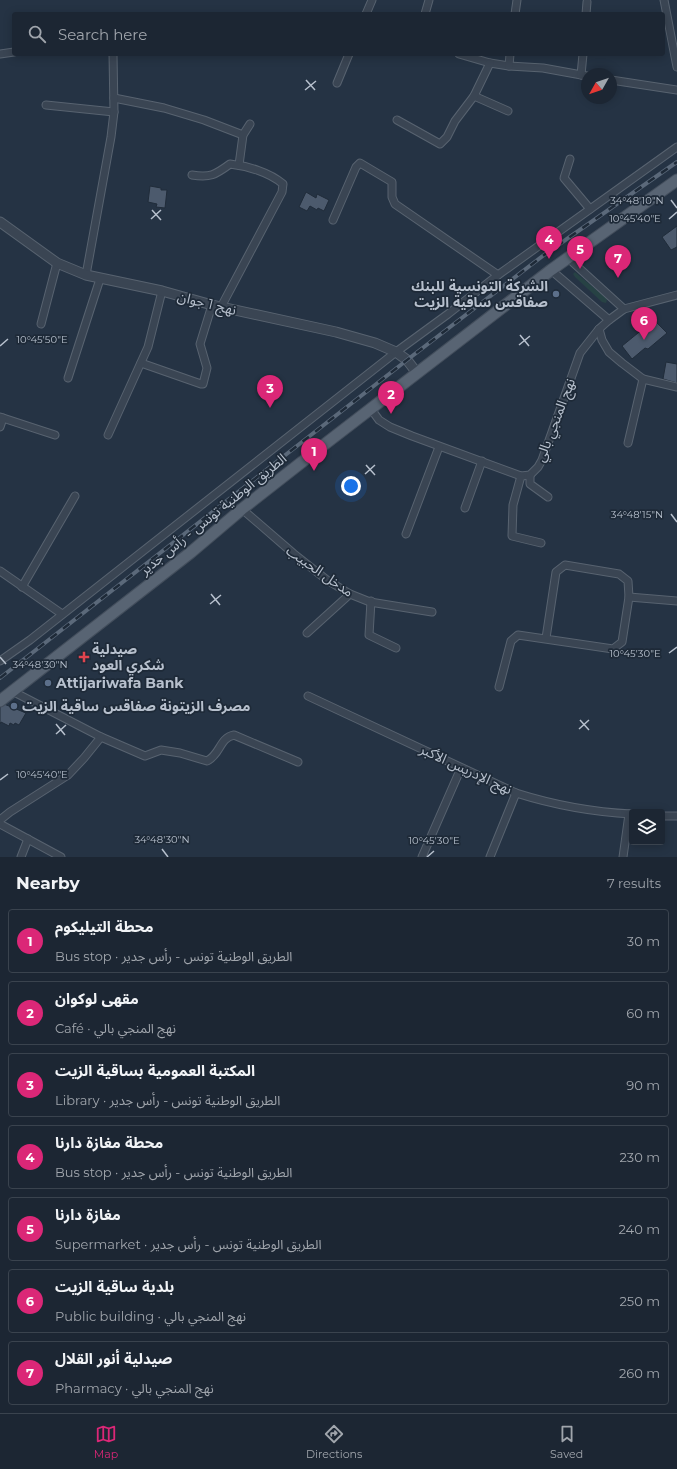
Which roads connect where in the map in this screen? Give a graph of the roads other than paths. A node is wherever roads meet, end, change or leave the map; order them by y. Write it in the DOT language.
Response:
graph roads {
  1 [pos="372,0"];
  2 [pos="429,0"];
  3 [pos="517,0"];
  4 [pos="664,0"];
  5 [pos="587,2"];
  6 [pos="367,12"];
  7 [pos="426,12"];
  8 [pos="515,12"];
  9 [pos="586,12"];
  10 [pos="12,52"];
  11 [pos="0,54"];
  12 [pos="113,56"];
  13 [pos="348,56"];
  14 [pos="466,56"];
  15 [pos="510,56"];
  16 [pos="583,56"];
  17 [pos="490,64"];
  18 [pos="509,66"];
  19 [pos="677,67"];
  20 [pos="584,68"];
  21 [pos="581,74"];
  22 [pos="617,81"];
  23 [pos="337,82"];
  24 [pos="677,90"];
  25 [pos="474,96"];
  26 [pos="114,98"];
  27 [pos="46,105"];
  28 [pos="508,111"];
  29 [pos="114,112"];
  30 [pos="397,120"];
  31 [pos="250,124"];
  32 [pos="243,135"];
  33 [pos="677,147"];
  34 [pos="570,159"];
  35 [pos="239,165"];
  36 [pos="192,175"];
  37 [pos="677,180"];
  38 [pos="590,209"];
  39 [pos="333,220"];
  40 [pos="0,222"];
  41 [pos="568,258"];
  42 [pos="57,262"];
  43 [pos="551,270"];
  44 [pos="86,275"];
  45 [pos="498,275"];
  46 [pos="100,279"];
  47 [pos="162,291"];
  48 [pos="677,295"];
  49 [pos="217,306"];
  50 [pos="624,309"];
  51 [pos="609,320"];
  52 [pos="41,324"];
  53 [pos="599,329"];
  54 [pos="396,352"];
  55 [pos="141,363"];
  56 [pos="417,373"];
  57 [pos="68,378"];
  58 [pos="643,379"];
  59 [pos="677,388"];
  60 [pos="372,408"];
  61 [pos="2,418"];
  62 [pos="0,427"];
  63 [pos="55,435"];
  64 [pos="108,435"];
  65 [pos="628,443"];
  66 [pos="439,446"];
  67 [pos="482,461"];
  68 [pos="530,475"];
  69 [pos="521,476"];
  70 [pos="75,496"];
  71 [pos="548,497"];
  72 [pos="465,508"];
  73 [pos="242,509"];
  74 [pos="406,534"];
  75 [pos="541,543"];
  76 [pos="0,571"];
  77 [pos="22,587"];
  78 [pos="350,594"];
  79 [pos="629,597"];
  80 [pos="371,601"];
  81 [pos="677,601"];
  82 [pos="432,612"];
  83 [pos="62,614"];
  84 [pos="307,634"];
  85 [pos="546,638"];
  86 [pos="396,648"];
  87 [pos="0,661"];
  88 [pos="499,687"];
  89 [pos="12,691"];
  90 [pos="308,696"];
  91 [pos="0,701"];
  92 [pos="101,737"];
  93 [pos="298,762"];
  94 [pos="461,768"];
  95 [pos="516,793"];
  96 [pos="629,814"];
  97 [pos="665,816"];
  98 [pos="677,816"];
  99 [pos="0,820"];
  100 [pos="629,820"];
  101 [pos="0,824"];
  102 [pos="28,839"];
  103 [pos="21,857"];
  104 [pos="62,857"];
  105 [pos="422,857"];
  106 [pos="490,857"];
  107 [pos="623,857"];
  1 -- 6 [label="street"];
  2 -- 7 [label="street"];
  3 -- 8 [label="street"];
  4 -- 19 [label="street"];
  5 -- 9 [label="street"];
  10 -- 11 [label="street"];
  12 -- 26 [label="street"];
  13 -- 23 [label="street"];
  14 -- 17 [label="street"];
  15 -- 18 [label="street"];
  16 -- 20 [label="street"];
  17 -- 18 [label="street"];
  17 -- 25 [label="street"];
  18 -- 21 [label="street"];
  22 -- 24 [label="street"];
  25 -- 28 [label="street"];
  25 -- 30 [label="street"];
  26 -- 29 [label="street"];
  26 -- 32 [label="street"];
  27 -- 29 [label="street"];
  29 -- 44 [label="street"];
  31 -- 32 [label="street"];
  32 -- 35 [label="street"];
  33 -- 38 [label="street"];
  34 -- 38 [label="street"];
  35 -- 36 [label="street"];
  35 -- 49 [label="street"];
  37 -- 41 [label="main road, الطريق الوطنية تونس - رأس جدير"];
  38 -- 45 [label="street"];
  39 -- 45 [label="street"];
  40 -- 42 [label="street, نهج 1 جوان"];
  41 -- 43 [label="main road, الطريق الوطنية تونس - رأس جدير"];
  41 -- 50 [label="street"];
  42 -- 44 [label="street, نهج 1 جوان"];
  42 -- 52 [label="street"];
  43 -- 51 [label="street"];
  43 -- 56 [label="main road, الطريق الوطنية تونس - رأس جدير"];
  44 -- 46 [label="street, نهج 1 جوان"];
  45 -- 54 [label="street"];
  46 -- 47 [label="street, نهج 1 جوان"];
  46 -- 57 [label="street"];
  47 -- 49 [label="street, نهج 1 جوان"];
  47 -- 55 [label="street"];
  48 -- 50 [label="street, نهج المنجي بالي"];
  49 -- 54 [label="street, نهج 1 جوان"];
  49 -- 55 [label="street"];
  50 -- 51 [label="street, نهج المنجي بالي"];
  51 -- 53 [label="street, نهج المنجي بالي"];
  53 -- 58 [label="street"];
  53 -- 68 [label="street, نهج المنجي بالي"];
  54 -- 56 [label="street, نهج 1 جوان"];
  54 -- 83 [label="street"];
  55 -- 64 [label="street"];
  56 -- 60 [label="main road, الطريق الوطنية تونس - رأس جدير"];
  58 -- 59 [label="street"];
  58 -- 65 [label="street"];
  60 -- 66 [label="street, نهج المنجي بالي"];
  60 -- 73 [label="main road, الطريق الوطنية تونس - رأس جدير"];
  61 -- 62 [label="street"];
  61 -- 63 [label="street"];
  66 -- 67 [label="street, نهج المنجي بالي"];
  66 -- 74 [label="street"];
  67 -- 69 [label="street, نهج المنجي بالي"];
  67 -- 72 [label="street"];
  68 -- 69 [label="street, نهج المنجي بالي"];
  68 -- 71 [label="street"];
  69 -- 75 [label="street"];
  70 -- 77 [label="street"];
  73 -- 78 [label="street, مدخل الحبيب"];
  73 -- 89 [label="main road, الطريق الوطنية تونس - رأس جدير"];
  76 -- 77 [label="street"];
  77 -- 83 [label="street"];
  78 -- 80 [label="street, مدخل الحبيب"];
  78 -- 84 [label="street"];
  79 -- 81 [label="street"];
  79 -- 85 [label="street"];
  79 -- 85 [label="street"];
  80 -- 82 [label="street, مدخل الحبيب"];
  80 -- 86 [label="street"];
  83 -- 87 [label="street"];
  85 -- 88 [label="street"];
  89 -- 91 [label="main road, الطريق الوطنية تونس - رأس جدير"];
  89 -- 92 [label="street"];
  90 -- 94 [label="street, نهج الإدريس الأكبر"];
  92 -- 93 [label="street"];
  92 -- 99 [label="street"];
  94 -- 95 [label="street, نهج الإدريس الأكبر"];
  94 -- 105 [label="street"];
  95 -- 96 [label="street, نهج الإدريس الأكبر"];
  95 -- 106 [label="street"];
  97 -- 98 [label="street"];
  100 -- 107 [label="street"];
  101 -- 102 [label="street"];
  102 -- 103 [label="street"];
  102 -- 104 [label="street"];
}
